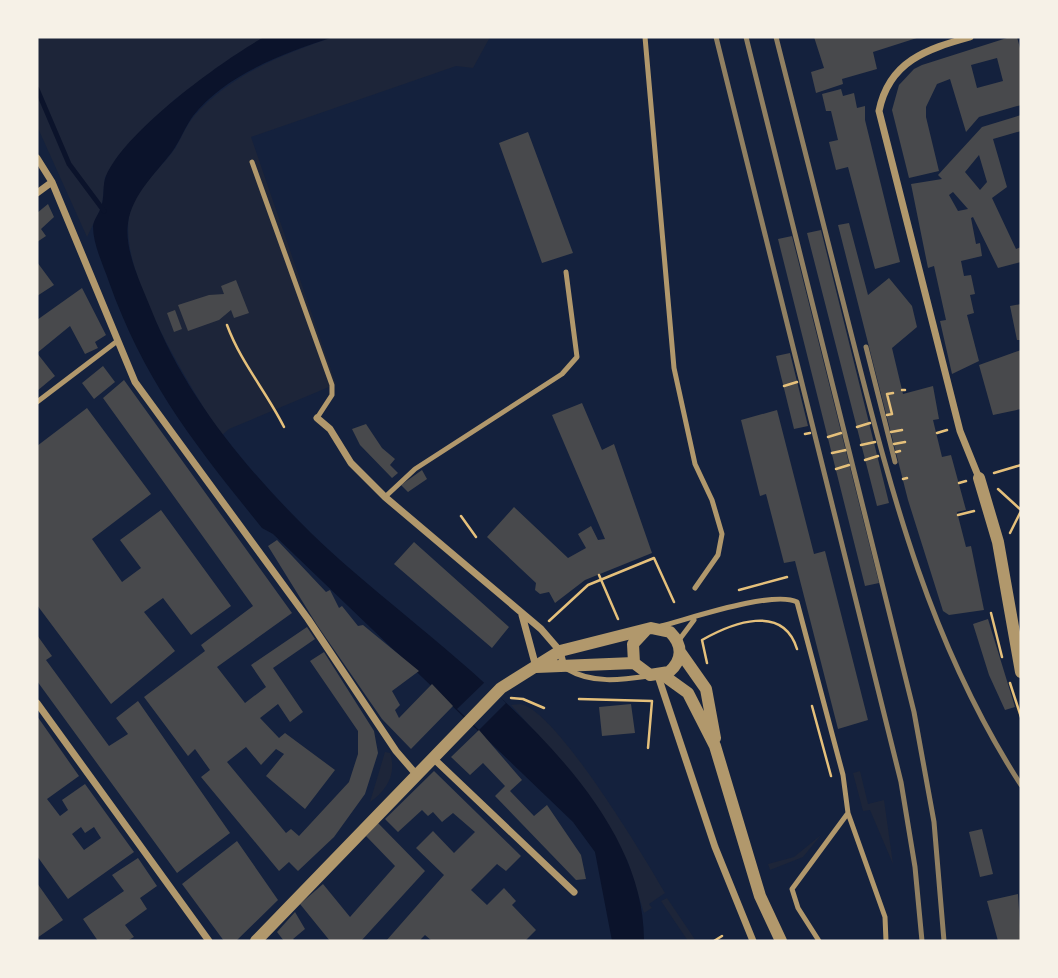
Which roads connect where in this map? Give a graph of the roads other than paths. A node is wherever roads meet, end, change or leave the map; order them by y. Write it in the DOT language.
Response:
graph roads {
  1 [pos="645,37"];
  2 [pos="970,37"];
  3 [pos="37,158"];
  4 [pos="252,162"];
  5 [pos="52,182"];
  6 [pos="37,193"];
  7 [pos="566,272"];
  8 [pos="116,342"];
  9 [pos="37,402"];
  10 [pos="317,418"];
  11 [pos="976,479"];
  12 [pos="385,496"];
  13 [pos="695,588"];
  14 [pos="522,614"];
  15 [pos="696,617"];
  16 [pos="650,629"];
  17 [pos="679,648"];
  18 [pos="560,651"];
  19 [pos="635,663"];
  20 [pos="536,667"];
  21 [pos="564,667"];
  22 [pos="1021,672"];
  23 [pos="657,676"];
  24 [pos="37,702"];
  25 [pos="715,746"];
  26 [pos="432,757"];
  27 [pos="415,773"];
  28 [pos="848,813"];
  29 [pos="573,892"];
  30 [pos="209,941"];
  31 [pos="256,941"];
  32 [pos="753,941"];
  33 [pos="781,941"];
  34 [pos="819,941"];
  35 [pos="886,941"];
  1 -- 13 [label="lane"];
  2 -- 11 [label="street"];
  3 -- 5 [label="street"];
  4 -- 10 [label="lane"];
  5 -- 6 [label="street"];
  5 -- 8 [label="street"];
  7 -- 12 [label="lane"];
  8 -- 9 [label="lane"];
  8 -- 27 [label="street"];
  10 -- 12 [label="street"];
  11 -- 22 [label="street"];
  12 -- 14 [label="street"];
  14 -- 18 [label="street"];
  14 -- 20 [label="street"];
  15 -- 16 [label="lane"];
  15 -- 17 [label="lane"];
  15 -- 28 [label="lane"];
  16 -- 17 [label="street"];
  16 -- 18 [label="street"];
  16 -- 19 [label="street"];
  17 -- 23 [label="street"];
  17 -- 25 [label="street"];
  18 -- 20 [label="street"];
  18 -- 21 [label="street"];
  19 -- 21 [label="street"];
  19 -- 23 [label="street"];
  20 -- 21 [label="street"];
  20 -- 26 [label="street"];
  21 -- 23 [label="lane"];
  23 -- 25 [label="street"];
  23 -- 32 [label="street"];
  24 -- 30 [label="street"];
  25 -- 33 [label="street"];
  26 -- 27 [label="street"];
  26 -- 29 [label="street"];
  27 -- 31 [label="street"];
  28 -- 34 [label="lane"];
  28 -- 35 [label="lane"];
}
